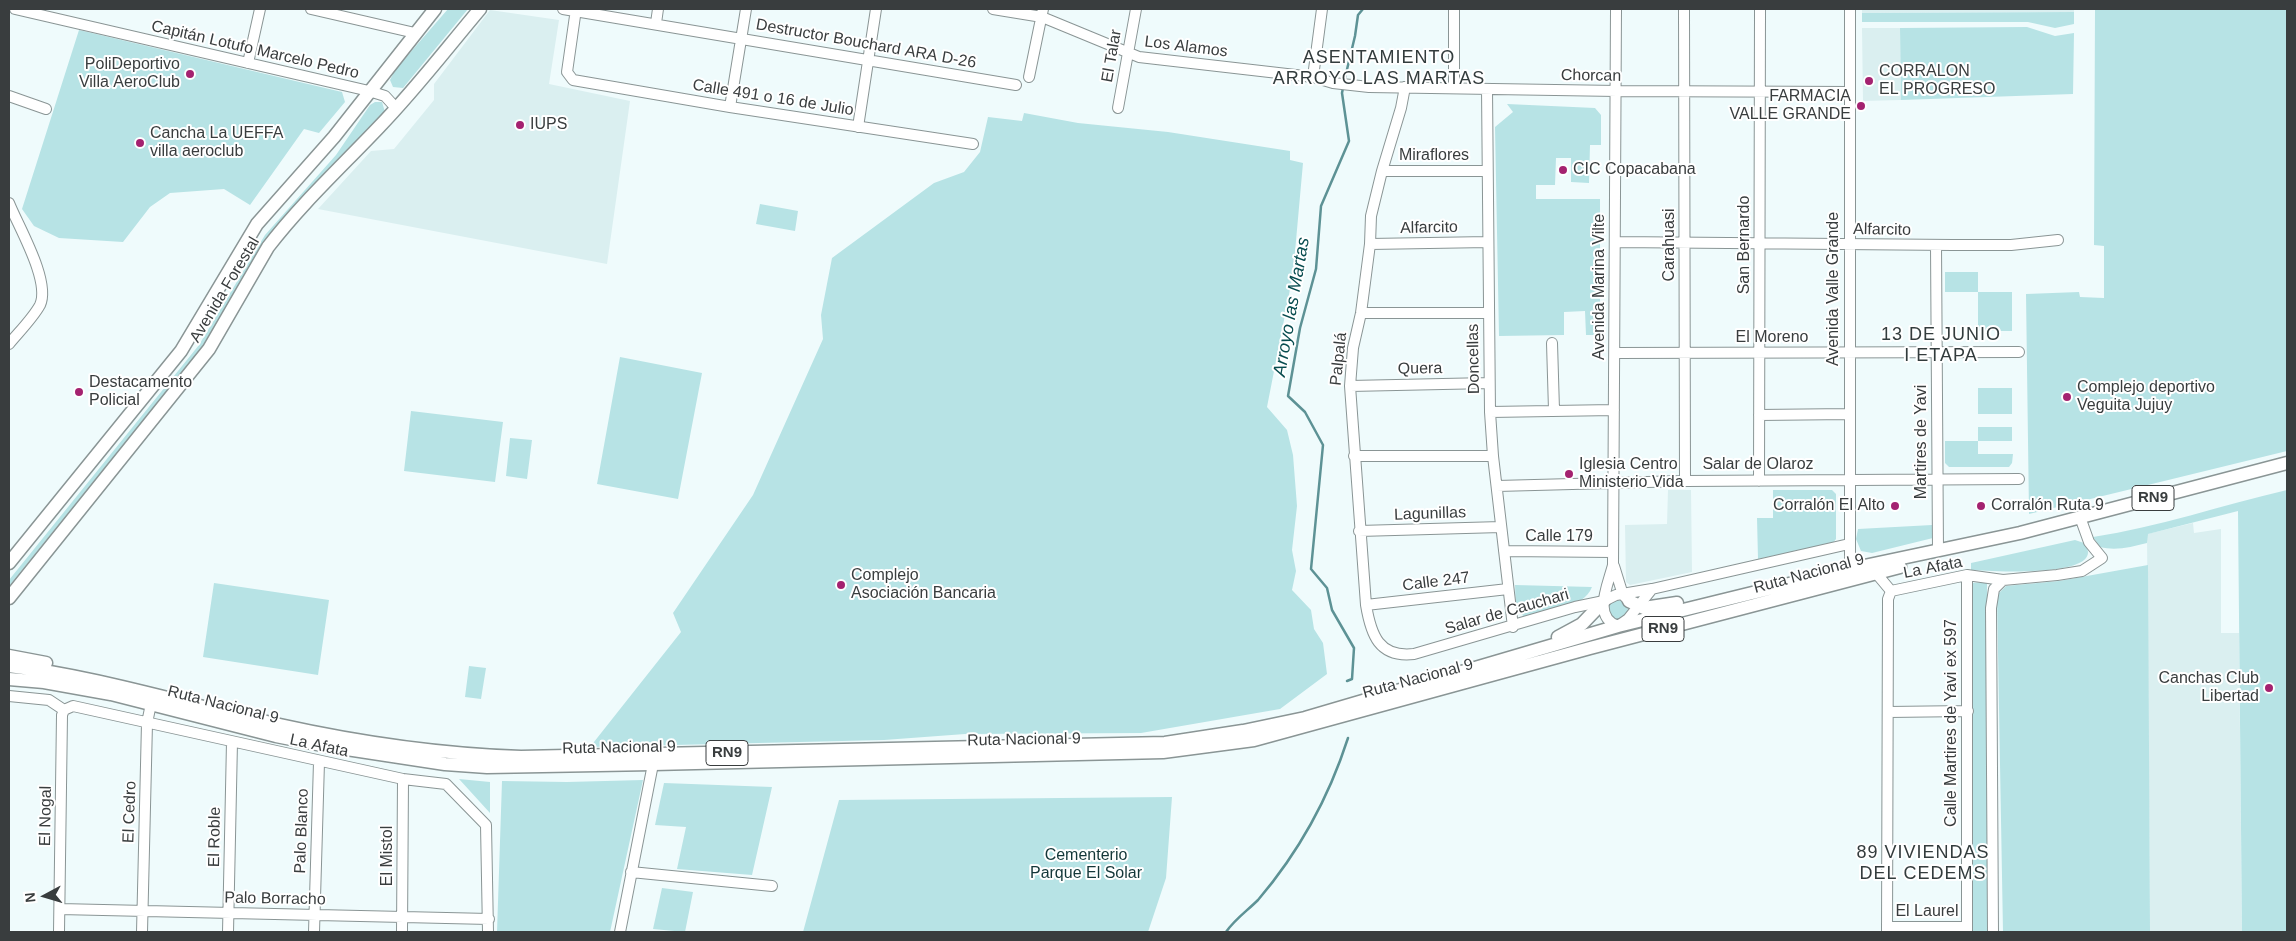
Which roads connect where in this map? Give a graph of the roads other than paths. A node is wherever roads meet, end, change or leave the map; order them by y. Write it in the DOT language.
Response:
graph roads {
  1 [pos="15,9"];
  2 [pos="260,9"];
  3 [pos="311,9"];
  4 [pos="435,9"];
  5 [pos="480,9"];
  6 [pos="563,9"];
  7 [pos="658,9"];
  8 [pos="746,9"];
  9 [pos="876,9"];
  10 [pos="993,9"];
  11 [pos="1136,9"];
  12 [pos="1322,9"];
  13 [pos="1454,9"];
  14 [pos="1616,9"];
  15 [pos="1684,9"];
  16 [pos="1760,9"];
  17 [pos="1850,9"];
  18 [pos="576,10"];
  19 [pos="1043,13"];
  20 [pos="656,23"];
  21 [pos="415,33"];
  22 [pos="742,38"];
  23 [pos="1128,54"];
  24 [pos="869,60"];
  25 [pos="248,62"];
  26 [pos="1029,77"];
  27 [pos="1313,77"];
  28 [pos="1333,83"];
  29 [pos="1016,85"];
  30 [pos="1405,86"];
  31 [pos="1454,88"];
  32 [pos="1487,89"];
  33 [pos="369,91"];
  34 [pos="1617,91"];
  35 [pos="1684,91"];
  36 [pos="1760,92"];
  37 [pos="1850,92"];
  38 [pos="9,96"];
  39 [pos="730,107"];
  40 [pos="396,108"];
  41 [pos="1118,108"];
  42 [pos="46,109"];
  43 [pos="858,127"];
  44 [pos="973,144"];
  45 [pos="1382,171"];
  46 [pos="1487,171"];
  47 [pos="10,212"];
  48 [pos="2058,240"];
  49 [pos="1488,242"];
  50 [pos="1616,242"];
  51 [pos="1685,242"];
  52 [pos="1760,243"];
  53 [pos="1370,244"];
  54 [pos="1849,244"];
  55 [pos="1936,245"];
  56 [pos="1361,313"];
  57 [pos="1488,313"];
  58 [pos="1552,343"];
  59 [pos="9,344"];
  60 [pos="1760,352"];
  61 [pos="1937,352"];
  62 [pos="2019,352"];
  63 [pos="1615,353"];
  64 [pos="1686,353"];
  65 [pos="1849,353"];
  66 [pos="1490,383"];
  67 [pos="1350,386"];
  68 [pos="1554,410"];
  69 [pos="1614,410"];
  70 [pos="1490,412"];
  71 [pos="1849,414"];
  72 [pos="1759,415"];
  73 [pos="1354,456"];
  74 [pos="1493,456"];
  75 [pos="2287,463"];
  76 [pos="1937,478"];
  77 [pos="1849,479"];
  78 [pos="2019,479"];
  79 [pos="1685,480"];
  80 [pos="1759,481"];
  81 [pos="1614,483"];
  82 [pos="1497,486"];
  83 [pos="2080,516"];
  84 [pos="1501,527"];
  85 [pos="1359,531"];
  86 [pos="2020,533"];
  87 [pos="1848,544"];
  88 [pos="1938,550"];
  89 [pos="1504,552"];
  90 [pos="1614,552"];
  91 [pos="9,563"];
  92 [pos="1613,565"];
  93 [pos="1850,570"];
  94 [pos="1876,573"];
  95 [pos="1967,575"];
  96 [pos="2003,580"];
  97 [pos="1508,589"];
  98 [pos="1652,589"];
  99 [pos="1760,591"];
  100 [pos="1891,591"];
  101 [pos="9,598"];
  102 [pos="1604,601"];
  103 [pos="1630,604"];
  104 [pos="1366,605"];
  105 [pos="1618,626"];
  106 [pos="1513,627"];
  107 [pos="1645,634"];
  108 [pos="1376,639"];
  109 [pos="1518,654"];
  110 [pos="9,656"];
  111 [pos="9,666"];
  112 [pos="1501,673"];
  113 [pos="9,679"];
  114 [pos="9,696"];
  115 [pos="152,698"];
  116 [pos="69,708"];
  117 [pos="1968,711"];
  118 [pos="1888,712"];
  119 [pos="147,724"];
  120 [pos="232,742"];
  121 [pos="319,762"];
  122 [pos="653,764"];
  123 [pos="403,780"];
  124 [pos="631,872"];
  125 [pos="772,886"];
  126 [pos="60,910"];
  127 [pos="142,911"];
  128 [pos="228,913"];
  129 [pos="314,915"];
  130 [pos="403,918"];
  131 [pos="489,920"];
  132 [pos="1887,930"];
  133 [pos="1967,930"];
  134 [pos="59,932"];
  135 [pos="142,932"];
  136 [pos="228,932"];
  137 [pos="314,932"];
  138 [pos="402,932"];
  139 [pos="488,932"];
  140 [pos="620,932"];
  141 [pos="1993,932"];
  1 -- 25 [label="street, Capitán Lotufo Marcelo Pedro"];
  2 -- 25 [label="street"];
  3 -- 21 [label="street"];
  4 -- 21 [label="main road, Avenida Forestal"];
  5 -- 40 [label="main road, Avenida Forestal"];
  6 -- 18 [label="street, Destructor Bouchard ARA D-26"];
  7 -- 20 [label="street"];
  8 -- 22 [label="street"];
  9 -- 24 [label="street"];
  10 -- 19 [label="street, Los Alamos"];
  11 -- 23 [label="street, El Talar"];
  12 -- 27 [label="street"];
  13 -- 31 [label="street"];
  14 -- 34 [label="street, Avenida Marina Vilte"];
  15 -- 35 [label="street, Carahuasi"];
  16 -- 36 [label="street, San Bernardo"];
  17 -- 37 [label="street, Avenida Valle Grande"];
  18 -- 20 [label="street, Destructor Bouchard ARA D-26"];
  18 -- 39 [label="street, Calle 491 o 16 de Julio"];
  19 -- 23 [label="street, Los Alamos"];
  19 -- 26 [label="street"];
  20 -- 22 [label="street, Destructor Bouchard ARA D-26"];
  21 -- 33 [label="main road, Avenida Forestal"];
  22 -- 24 [label="street, Destructor Bouchard ARA D-26"];
  22 -- 39 [label="street"];
  23 -- 27 [label="street, Los Alamos"];
  23 -- 41 [label="street, El Talar"];
  24 -- 29 [label="street, Destructor Bouchard ARA D-26"];
  24 -- 43 [label="street"];
  25 -- 33 [label="street, Capitán Lotufo Marcelo Pedro"];
  27 -- 28 [label="street, Los Alamos"];
  28 -- 30 [label="street, Chorcan"];
  30 -- 31 [label="street, Chorcan"];
  30 -- 45 [label="street, Palpalá"];
  31 -- 32 [label="street, Chorcan"];
  32 -- 34 [label="street, Chorcan"];
  32 -- 46 [label="street, Doncellas"];
  33 -- 40 [label="street, Capitán Lotufo Marcelo Pedro"];
  33 -- 91 [label="main road, Avenida Forestal"];
  34 -- 35 [label="street, Chorcan"];
  34 -- 50 [label="street, Avenida Marina Vilte"];
  35 -- 36 [label="street, Chorcan"];
  35 -- 51 [label="street, Carahuasi"];
  36 -- 37 [label="street, Chorcan"];
  36 -- 52 [label="street, San Bernardo"];
  37 -- 54 [label="street, Avenida Valle Grande"];
  38 -- 42 [label="street"];
  39 -- 43 [label="street, Calle 491 o 16 de Julio"];
  40 -- 101 [label="main road, Avenida Forestal"];
  43 -- 44 [label="street, Calle 491 o 16 de Julio"];
  45 -- 46 [label="street, Miraflores"];
  45 -- 53 [label="street, Palpalá"];
  46 -- 49 [label="street, Doncellas"];
  47 -- 59 [label="street"];
  48 -- 55 [label="street, Alfarcito"];
  49 -- 53 [label="street, Alfarcito"];
  49 -- 57 [label="street, Doncellas"];
  50 -- 51 [label="street, Alfarcito"];
  50 -- 63 [label="street, Avenida Marina Vilte"];
  51 -- 52 [label="street, Alfarcito"];
  51 -- 64 [label="street, Carahuasi"];
  52 -- 54 [label="street, Alfarcito"];
  52 -- 60 [label="street, San Bernardo"];
  53 -- 56 [label="street, Palpalá"];
  54 -- 55 [label="street, Alfarcito"];
  54 -- 65 [label="street, Avenida Valle Grande"];
  55 -- 61 [label="street, Martires de Yavi"];
  56 -- 57 [label="street"];
  56 -- 67 [label="street, Palpalá"];
  57 -- 66 [label="street, Doncellas"];
  58 -- 68 [label="street"];
  60 -- 64 [label="street, El Moreno"];
  60 -- 65 [label="street, El Moreno"];
  60 -- 72 [label="street, San Bernardo"];
  61 -- 62 [label="street, El Moreno"];
  61 -- 65 [label="street, El Moreno"];
  61 -- 76 [label="street, Martires de Yavi"];
  63 -- 64 [label="street, El Moreno"];
  63 -- 69 [label="street, Avenida Marina Vilte"];
  64 -- 79 [label="street, Carahuasi"];
  65 -- 71 [label="street, Avenida Valle Grande"];
  66 -- 67 [label="street, Quera"];
  66 -- 70 [label="street, Doncellas"];
  67 -- 73 [label="street, Palpalá"];
  68 -- 69 [label="street"];
  68 -- 70 [label="street"];
  69 -- 81 [label="street, Avenida Marina Vilte"];
  70 -- 74 [label="street, Doncellas"];
  71 -- 72 [label="street"];
  71 -- 77 [label="street, Avenida Valle Grande"];
  72 -- 80 [label="street, San Bernardo"];
  73 -- 74 [label="street"];
  73 -- 85 [label="street, Palpalá"];
  74 -- 82 [label="street, Doncellas"];
  75 -- 83 [label="main road, Ruta Nacional 9 / RN9"];
  76 -- 77 [label="street, Salar de Olaroz"];
  76 -- 78 [label="street, Salar de Olaroz"];
  76 -- 88 [label="street, Martires de Yavi"];
  77 -- 80 [label="street, Salar de Olaroz"];
  77 -- 87 [label="street, Avenida Valle Grande"];
  79 -- 80 [label="street, Salar de Olaroz"];
  79 -- 81 [label="street, Salar de Olaroz"];
  81 -- 82 [label="street, Salar de Olaroz"];
  81 -- 90 [label="street, Avenida Marina Vilte"];
  82 -- 84 [label="street, Doncellas"];
  83 -- 86 [label="main road, Ruta Nacional 9 / RN9"];
  83 -- 96 [label="street, La Afata"];
  84 -- 85 [label="street, Lagunillas"];
  84 -- 89 [label="street, Doncellas"];
  85 -- 104 [label="street, Palpalá"];
  86 -- 88 [label="main road, Ruta Nacional 9 / RN9"];
  86 -- 94 [label="main road, Ruta Nacional 9 / RN9"];
  87 -- 93 [label="street, Avenida Valle Grande"];
  87 -- 98 [label="street, Salar de Cauchari"];
  88 -- 93 [label="main road, Ruta Nacional 9 / RN9"];
  89 -- 90 [label="street, Calle 179"];
  89 -- 97 [label="street, Doncellas"];
  90 -- 92 [label="street, Avenida Marina Vilte"];
  92 -- 102 [label="street, Avenida Marina Vilte"];
  92 -- 103 [label="street, Avenida Marina Vilte"];
  93 -- 99 [label="main road, Ruta Nacional 9 / RN9"];
  94 -- 100 [label="street, La Afata"];
  94 -- 107 [label="main road, Ruta Nacional 9 / RN9"];
  95 -- 96 [label="street, La Afata"];
  95 -- 100 [label="street, La Afata"];
  95 -- 117 [label="street, Calle Martires de Yavi ex 597"];
  96 -- 141 [label="street"];
  97 -- 104 [label="street, Calle 247"];
  97 -- 106 [label="street, Doncellas"];
  98 -- 103 [label="street"];
  98 -- 103 [label="street, Salar de Cauchari"];
  99 -- 103 [label="main road"];
  99 -- 105 [label="main road, Ruta Nacional 9 / RN9"];
  100 -- 118 [label="street"];
  102 -- 103 [label="street, Salar de Cauchari"];
  102 -- 105 [label="street, Avenida Marina Vilte"];
  102 -- 106 [label="street, Salar de Cauchari"];
  102 -- 109 [label="main road"];
  103 -- 105 [label="street"];
  104 -- 108 [label="street, Palpalá"];
  105 -- 107 [label="main road"];
  105 -- 109 [label="main road, Ruta Nacional 9 / RN9"];
  105 -- 112 [label="main road"];
  106 -- 108 [label="street, Salar de Cauchari"];
  107 -- 112 [label="main road, Ruta Nacional 9 / RN9"];
  109 -- 115 [label="main road, Ruta Nacional 9 / RN9"];
  110 -- 115 [label="main road"];
  111 -- 115 [label="main road, Ruta Nacional 9 / RN9"];
  112 -- 122 [label="main road, Ruta Nacional 9 / RN9"];
  113 -- 115 [label="main road, Ruta Nacional 9 / RN9"];
  114 -- 116 [label="street, La Afata"];
  115 -- 119 [label="street, El Cedro"];
  115 -- 122 [label="main road, Ruta Nacional 9 / RN9"];
  116 -- 119 [label="street, La Afata"];
  116 -- 126 [label="street, El Nogal"];
  117 -- 118 [label="street"];
  117 -- 133 [label="street, Calle Martires de Yavi ex 597"];
  118 -- 132 [label="street"];
  119 -- 120 [label="street, La Afata"];
  119 -- 127 [label="street, El Cedro"];
  120 -- 121 [label="street, La Afata"];
  120 -- 128 [label="street, El Roble"];
  121 -- 123 [label="street, La Afata"];
  121 -- 129 [label="street, Palo Blanco"];
  122 -- 124 [label="street"];
  123 -- 130 [label="street, El Mistol"];
  123 -- 131 [label="street, La Afata"];
  124 -- 125 [label="street"];
  124 -- 140 [label="street"];
  126 -- 127 [label="street, Palo Borracho"];
  126 -- 134 [label="street, El Nogal"];
  127 -- 128 [label="street, Palo Borracho"];
  127 -- 135 [label="street, El Cedro"];
  128 -- 129 [label="street, Palo Borracho"];
  128 -- 136 [label="street, El Roble"];
  129 -- 130 [label="street, Palo Borracho"];
  129 -- 137 [label="street, Palo Blanco"];
  130 -- 131 [label="street, Palo Borracho"];
  130 -- 138 [label="street, El Mistol"];
  131 -- 139 [label="street"];
  132 -- 133 [label="street, El Laurel"];
}
